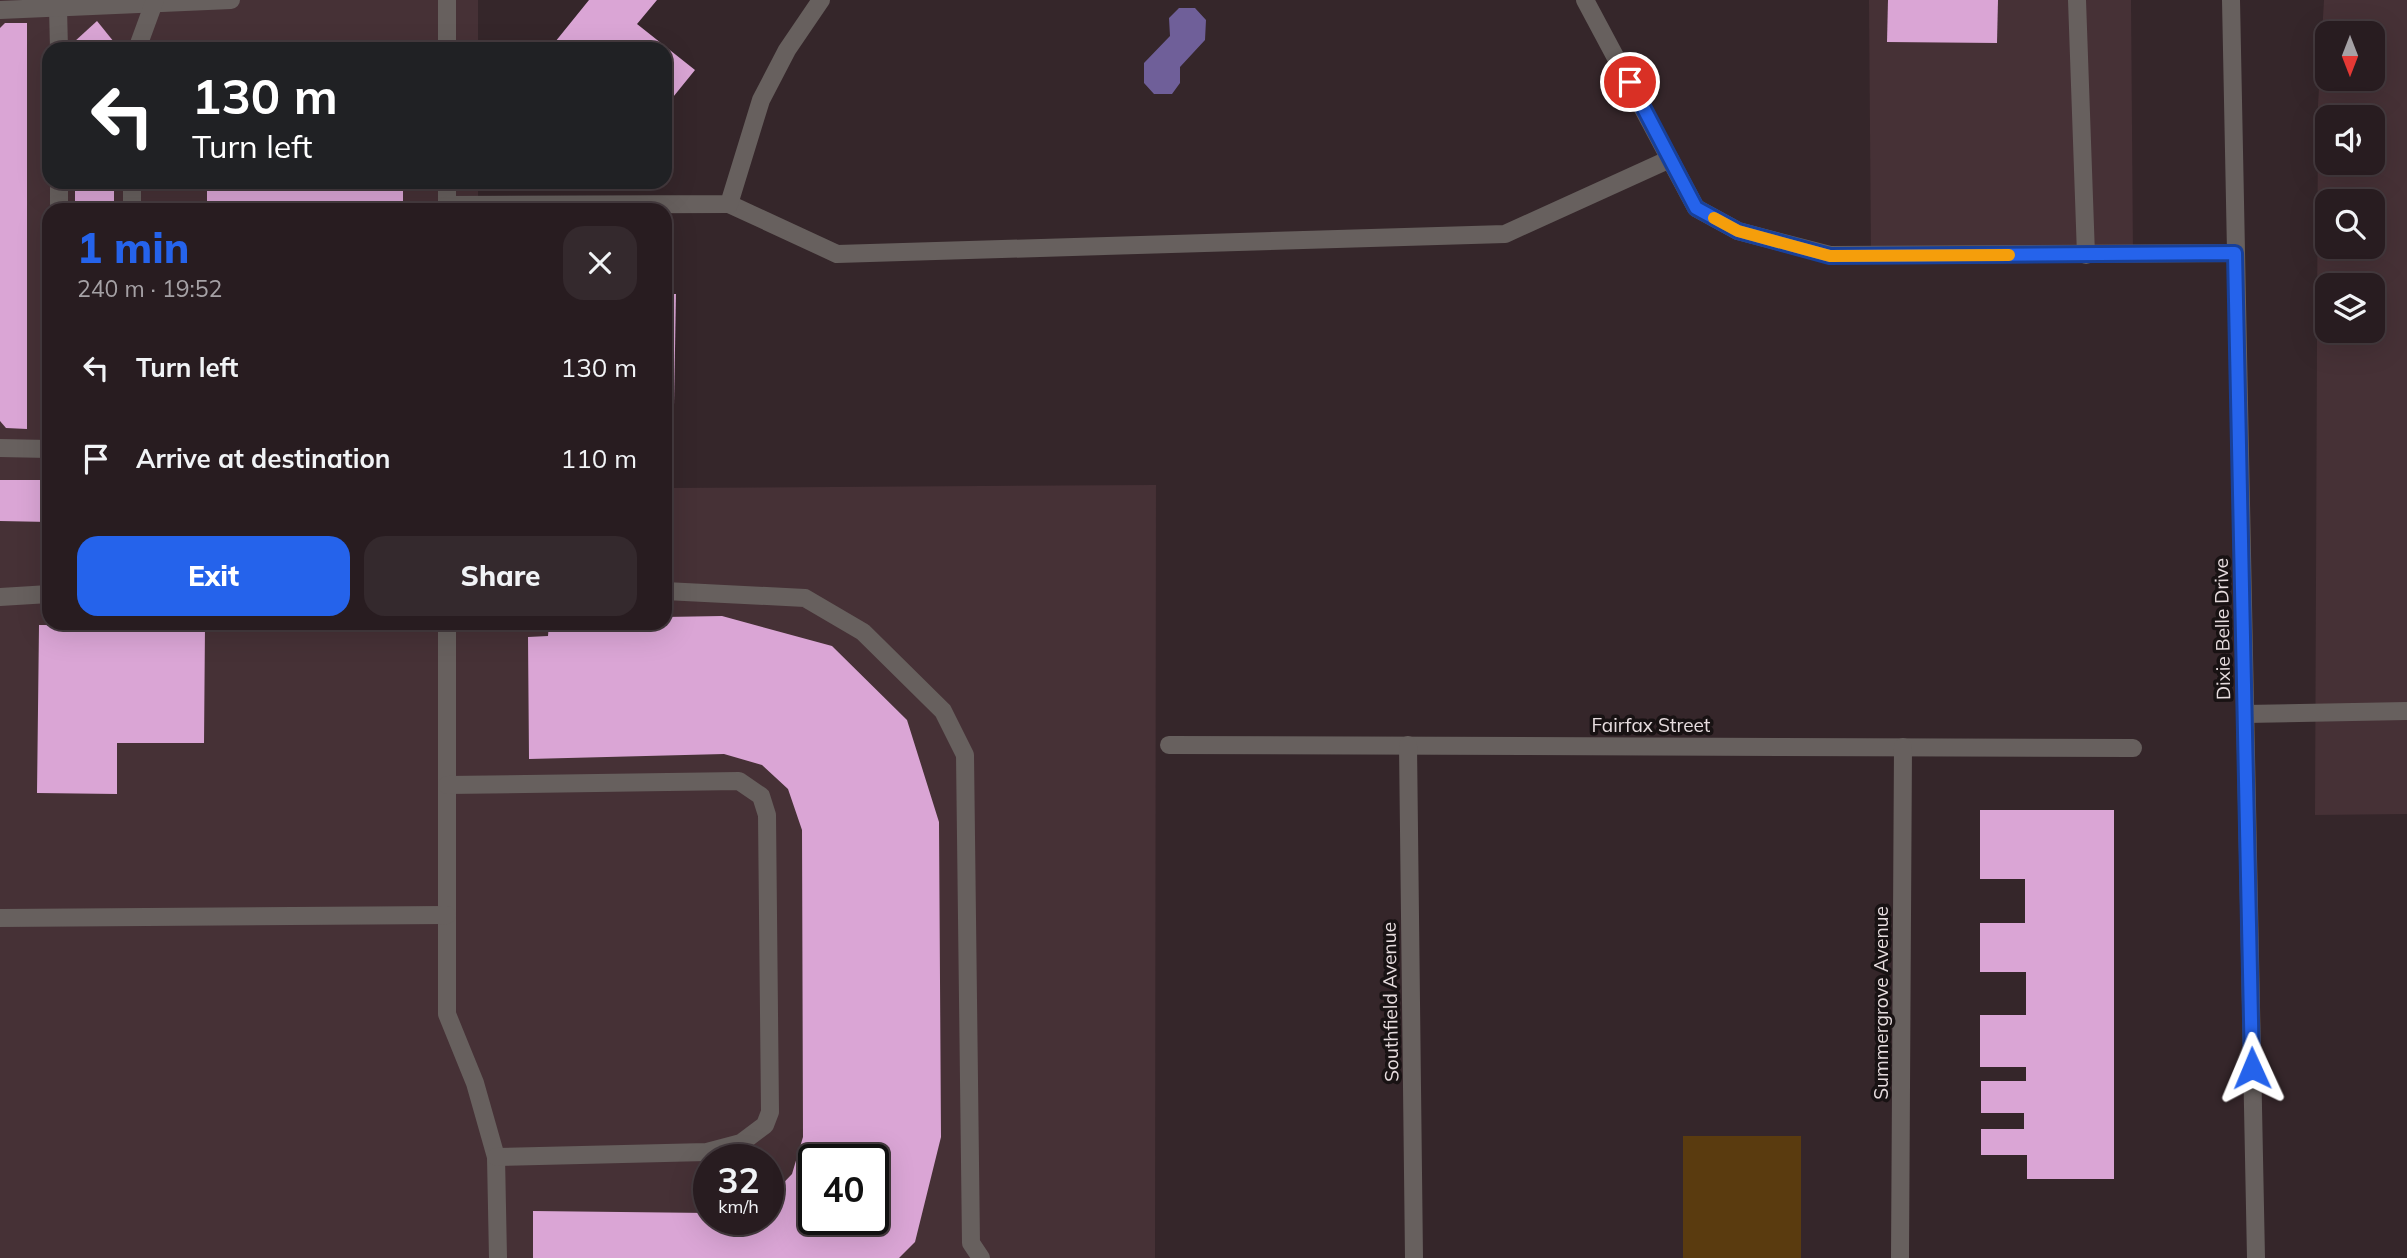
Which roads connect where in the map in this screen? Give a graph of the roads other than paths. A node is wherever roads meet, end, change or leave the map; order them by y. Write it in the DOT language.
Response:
graph roads {
  1 [pos="231,0"];
  2 [pos="447,0"];
  3 [pos="821,0"];
  4 [pos="1586,0"];
  5 [pos="2077,0"];
  6 [pos="2231,0"];
  7 [pos="155,2"];
  8 [pos="58,8"];
  9 [pos="0,10"];
  10 [pos="59,42"];
  11 [pos="140,42"];
  12 [pos="447,42"];
  13 [pos="1670,159"];
  14 [pos="729,204"];
  15 [pos="672,205"];
  16 [pos="2235,253"];
  17 [pos="2086,255"];
  18 [pos="0,448"];
  19 [pos="42,449"];
  20 [pos="672,591"];
  21 [pos="42,594"];
  22 [pos="0,597"];
  23 [pos="447,630"];
  24 [pos="2407,712"];
  25 [pos="2245,715"];
  26 [pos="1169,745"];
  27 [pos="1408,745"];
  28 [pos="1903,747"];
  29 [pos="2133,748"];
  30 [pos="447,785"];
  31 [pos="447,915"];
  32 [pos="0,918"];
  33 [pos="496,1157"];
  34 [pos="498,1258"];
  35 [pos="981,1258"];
  36 [pos="1414,1258"];
  37 [pos="1900,1258"];
  38 [pos="2256,1258"];
  1 -- 7 [label="street"];
  2 -- 12 [label="street"];
  3 -- 14 [label="street"];
  4 -- 13 [label="street"];
  5 -- 17 [label="street"];
  6 -- 16 [label="street, Dixie Belle Drive"];
  7 -- 8 [label="street"];
  7 -- 11 [label="street"];
  8 -- 9 [label="street"];
  8 -- 10 [label="street"];
  13 -- 14 [label="street"];
  13 -- 17 [label="street"];
  14 -- 15 [label="street"];
  16 -- 17 [label="street"];
  16 -- 25 [label="street, Dixie Belle Drive"];
  18 -- 19 [label="street"];
  20 -- 35 [label="street"];
  21 -- 22 [label="street"];
  23 -- 30 [label="street"];
  24 -- 25 [label="street"];
  25 -- 38 [label="street, Dixie Belle Drive"];
  26 -- 27 [label="street, Fairfax Street"];
  27 -- 28 [label="street, Fairfax Street"];
  27 -- 36 [label="street, Southfield Avenue"];
  28 -- 29 [label="street, Fairfax Street"];
  28 -- 37 [label="street, Summergrove Avenue"];
  30 -- 31 [label="street"];
  30 -- 33 [label="street"];
  31 -- 32 [label="street"];
  31 -- 33 [label="street"];
  33 -- 34 [label="street"];
}
